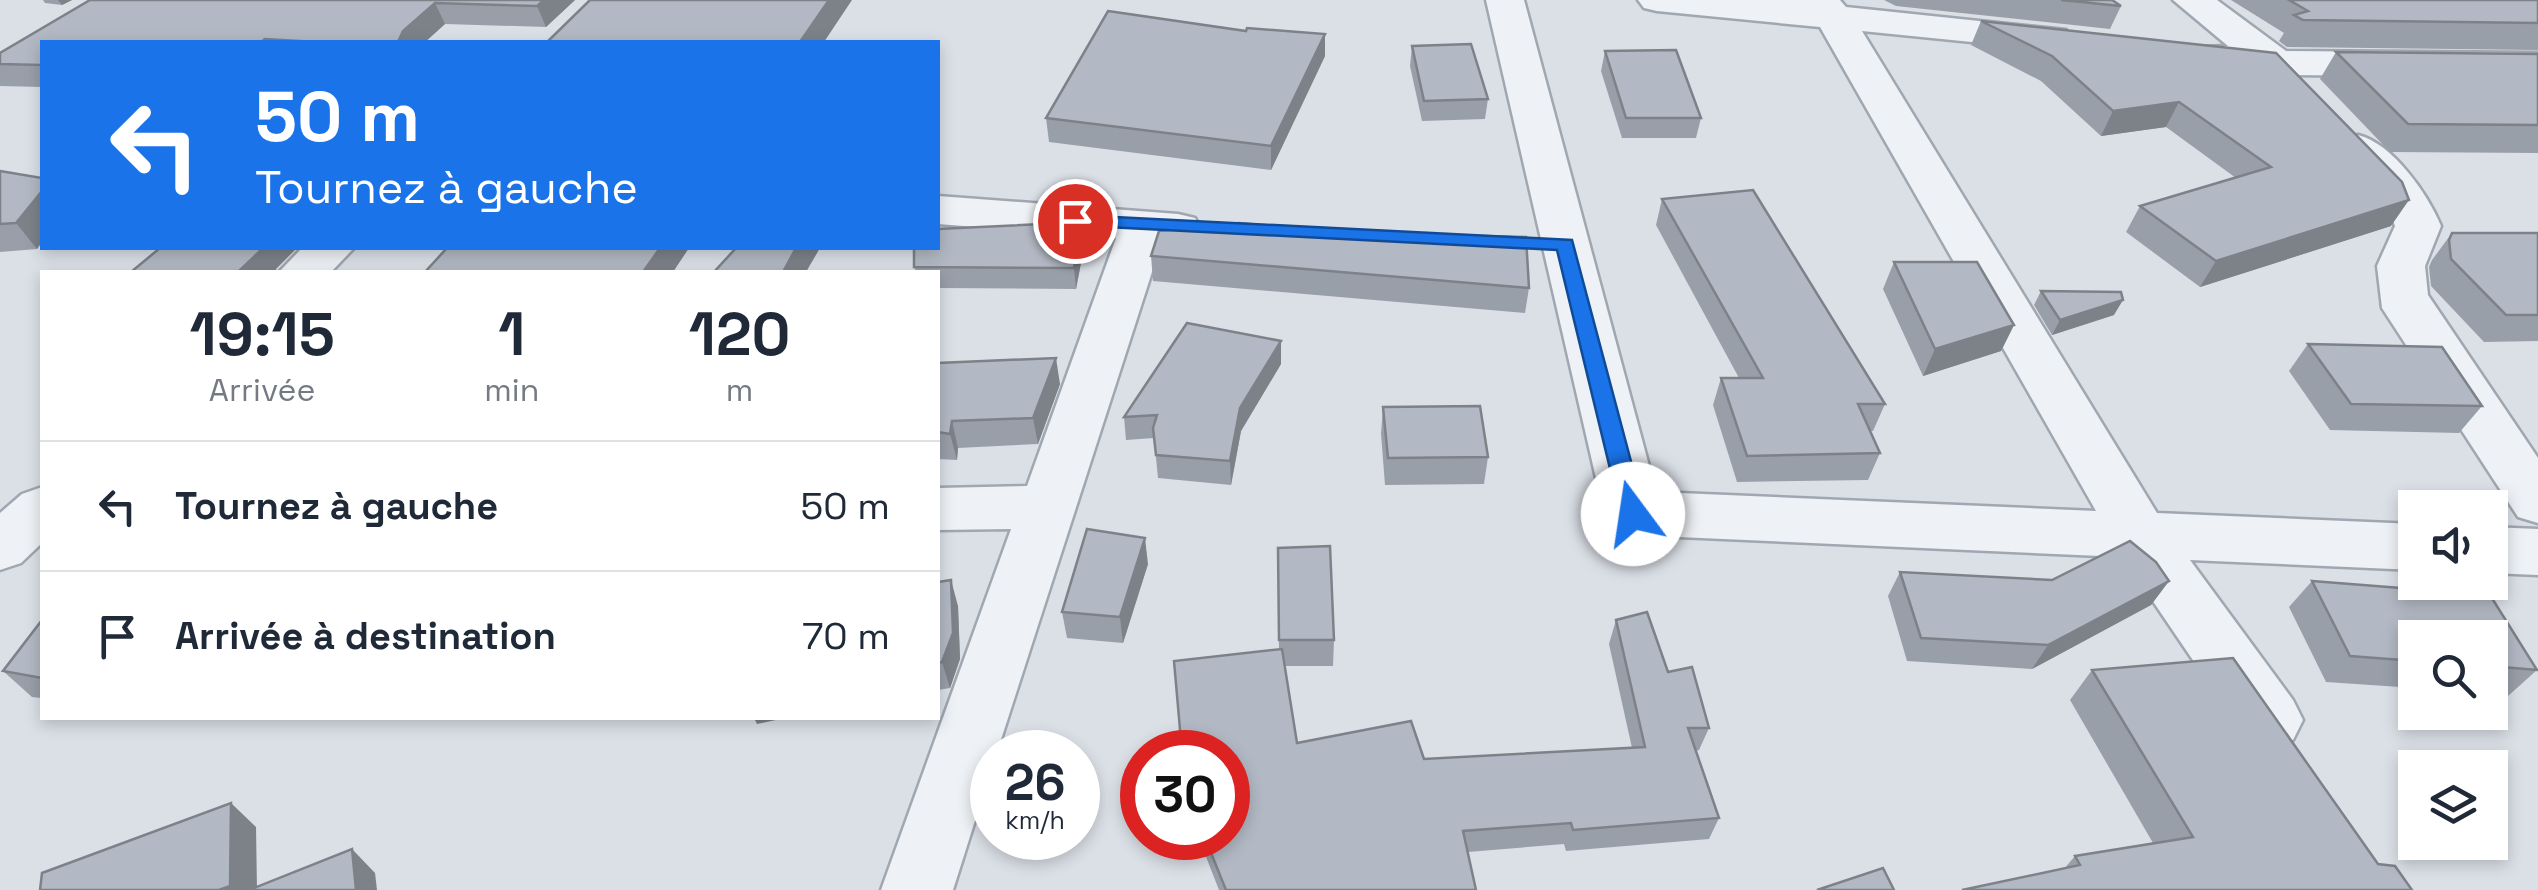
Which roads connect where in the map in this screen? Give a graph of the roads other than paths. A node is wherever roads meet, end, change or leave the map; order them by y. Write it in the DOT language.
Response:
graph roads {
  1 [pos="1505,0"];
  2 [pos="1656,0"];
  3 [pos="2192,0"];
  4 [pos="1825,7"];
  5 [pos="2083,42"];
  6 [pos="2180,52"];
  7 [pos="2276,63"];
  8 [pos="2538,64"];
  9 [pos="940,210"];
  10 [pos="1144,226"];
  11 [pos="1221,230"];
  12 [pos="328,250"];
  13 [pos="304,270"];
  14 [pos="0,492"];
  15 [pos="40,498"];
  16 [pos="2538,502"];
  17 [pos="1048,507"];
  18 [pos="940,509"];
  19 [pos="40,510"];
  20 [pos="2138,534"];
  21 [pos="2398,545"];
  22 [pos="0,547"];
  23 [pos="2508,551"];
  24 [pos="2538,552"];
  25 [pos="2299,760"];
  26 [pos="917,890"];
  1 -- 20 [label="street"];
  2 -- 4 [label="street"];
  3 -- 7 [label="street"];
  4 -- 5 [label="street"];
  4 -- 20 [label="street"];
  6 -- 7 [label="street"];
  7 -- 8 [label="street"];
  7 -- 16 [label="street"];
  9 -- 10 [label="street"];
  10 -- 11 [label="street"];
  10 -- 17 [label="street"];
  12 -- 13 [label="street"];
  14 -- 15 [label="street"];
  17 -- 18 [label="street"];
  17 -- 26 [label="street"];
  19 -- 22 [label="street"];
  20 -- 21 [label="street"];
  20 -- 25 [label="street"];
  23 -- 24 [label="street"];
}
